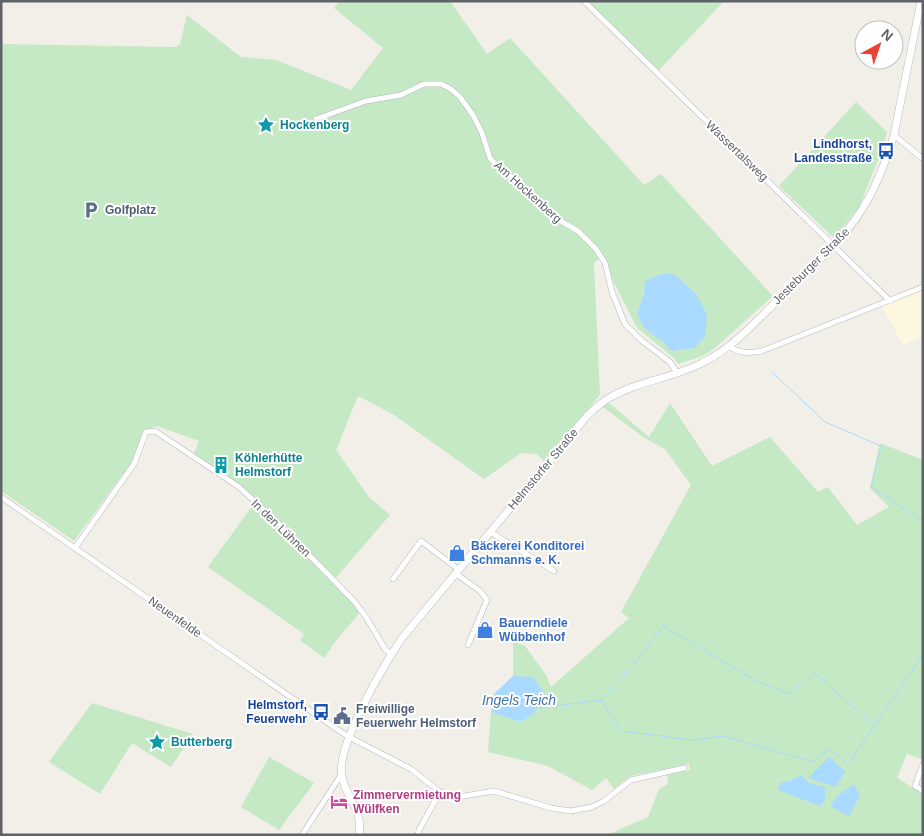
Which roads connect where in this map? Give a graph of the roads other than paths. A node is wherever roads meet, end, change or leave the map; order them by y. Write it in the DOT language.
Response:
graph roads {
  1 [pos="584,1"];
  2 [pos="921,1"];
  3 [pos="316,119"];
  4 [pos="894,135"];
  5 [pos="923,159"];
  6 [pos="834,246"];
  7 [pos="923,287"];
  8 [pos="890,301"];
  9 [pos="728,346"];
  10 [pos="678,374"];
  11 [pos="1,497"];
  12 [pos="490,532"];
  13 [pos="75,548"];
  14 [pos="456,571"];
  15 [pos="554,571"];
  16 [pos="393,578"];
  17 [pos="468,645"];
  18 [pos="391,654"];
  19 [pos="349,737"];
  20 [pos="923,764"];
  21 [pos="684,768"];
  22 [pos="342,777"];
  23 [pos="923,791"];
  24 [pos="440,792"];
  25 [pos="302,835"];
  26 [pos="359,835"];
  27 [pos="418,835"];
  1 -- 6 [label="street, Wassertalsweg"];
  2 -- 4 [label="main road, Jesteburger Straße"];
  3 -- 10 [label="street, Am Hockenberg"];
  4 -- 5 [label="street"];
  4 -- 6 [label="main road, Jesteburger Straße"];
  6 -- 8 [label="street, Wassertalsweg"];
  6 -- 9 [label="main road, Jesteburger Straße"];
  7 -- 8 [label="street"];
  8 -- 9 [label="street"];
  9 -- 10 [label="main road, Helmstorfer Straße"];
  10 -- 12 [label="main road, Helmstorfer Straße"];
  11 -- 13 [label="street, Neuenfelde"];
  12 -- 14 [label="main road, Helmstorfer Straße"];
  12 -- 15 [label="street"];
  13 -- 18 [label="street, In den Lühnen"];
  13 -- 19 [label="street, Neuenfelde"];
  14 -- 16 [label="street"];
  14 -- 17 [label="street"];
  14 -- 18 [label="main road, Helmstorfer Straße"];
  18 -- 19 [label="main road, Helmstorfer Straße"];
  19 -- 22 [label="main road, Helmstorfer Straße"];
  19 -- 24 [label="street, Neuenfelde"];
  20 -- 23 [label="street"];
  21 -- 24 [label="street"];
  22 -- 25 [label="street"];
  22 -- 26 [label="main road"];
  24 -- 27 [label="street"];
}
